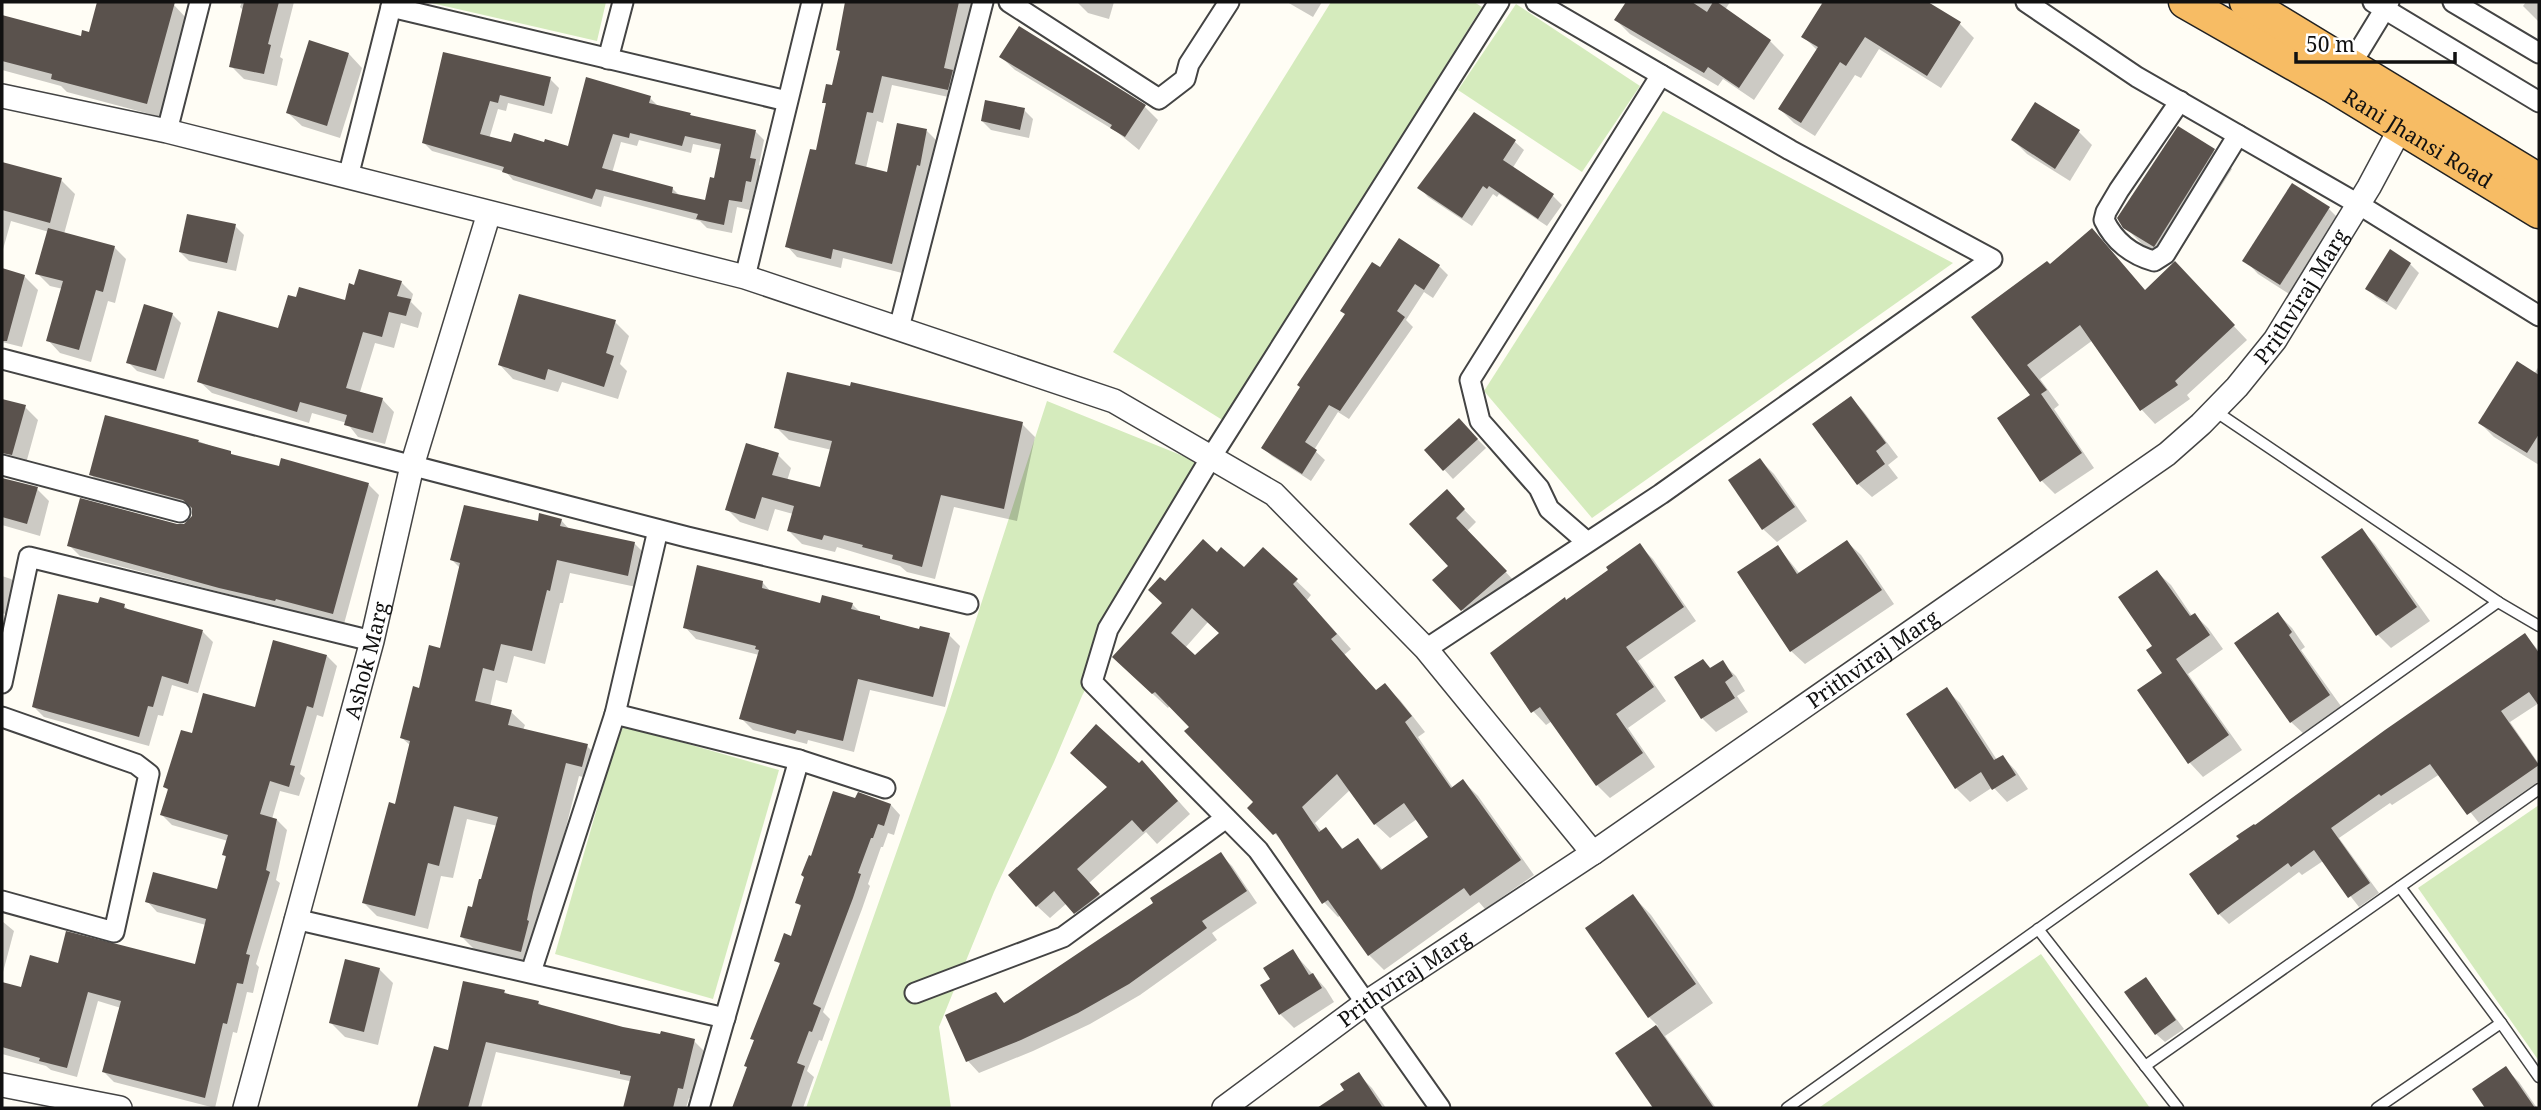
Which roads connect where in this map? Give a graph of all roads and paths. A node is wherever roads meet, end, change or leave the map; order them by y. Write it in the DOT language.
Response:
graph roads {
  1 [pos="200,2"];
  2 [pos="623,2"];
  3 [pos="812,2"];
  4 [pos="982,2"];
  5 [pos="1009,2"];
  6 [pos="1229,2"];
  7 [pos="1499,2"];
  8 [pos="1536,2"];
  9 [pos="2026,2"];
  10 [pos="2185,2"];
  11 [pos="2246,2"];
  12 [pos="2453,2"];
  13 [pos="391,4"];
  14 [pos="2382,4"];
  15 [pos="2539,53"];
  16 [pos="608,59"];
  17 [pos="2350,66"];
  18 [pos="1661,75"];
  19 [pos="2,96"];
  20 [pos="787,101"];
  21 [pos="2180,101"];
  22 [pos="2539,102"];
  23 [pos="2407,116"];
  24 [pos="167,131"];
  25 [pos="2238,135"];
  26 [pos="348,177"];
  27 [pos="2539,179"];
  28 [pos="2358,204"];
  29 [pos="2539,212"];
  30 [pos="489,213"];
  31 [pos="745,277"];
  32 [pos="2539,316"];
  33 [pos="899,328"];
  34 [pos="2,359"];
  35 [pos="2214,411"];
  36 [pos="1210,458"];
  37 [pos="2,466"];
  38 [pos="412,466"];
  39 [pos="180,512"];
  40 [pos="659,530"];
  41 [pos="1587,542"];
  42 [pos="2498,602"];
  43 [pos="968,604"];
  44 [pos="2539,626"];
  45 [pos="372,640"];
  46 [pos="1426,649"];
  47 [pos="2,683"];
  48 [pos="615,714"];
  49 [pos="2,717"];
  50 [pos="799,760"];
  51 [pos="885,788"];
  52 [pos="2539,789"];
  53 [pos="1226,818"];
  54 [pos="1593,853"];
  55 [pos="2400,887"];
  56 [pos="2,901"];
  57 [pos="295,919"];
  58 [pos="2038,929"];
  59 [pos="531,972"];
  60 [pos="915,993"];
  61 [pos="1367,1002"];
  62 [pos="725,1017"];
  63 [pos="2501,1023"];
  64 [pos="2145,1066"];
  65 [pos="2539,1077"];
  66 [pos="2,1085"];
  67 [pos="1790,1107"];
  68 [pos="120,1108"];
  69 [pos="245,1108"];
  70 [pos="699,1108"];
  71 [pos="1223,1108"];
  72 [pos="1440,1108"];
  73 [pos="2178,1108"];
  74 [pos="2377,1108"];
  1 -- 24 [label="street"];
  2 -- 16 [label="street"];
  3 -- 20 [label="street"];
  4 -- 33 [label="street"];
  5 -- 6 [label="street"];
  7 -- 36 [label="street"];
  8 -- 18 [label="street"];
  9 -- 21 [label="street"];
  10 -- 23 [label="highway, Rani Jhansi Road"];
  11 -- 17 [label="highway, Rani Jhansi Road"];
  12 -- 15 [label="street"];
  13 -- 16 [label="street"];
  13 -- 26 [label="street"];
  14 -- 17 [label="street"];
  14 -- 22 [label="street"];
  16 -- 20 [label="street"];
  17 -- 23 [label="highway, Rani Jhansi Road"];
  18 -- 41 [label="street"];
  18 -- 41 [label="street"];
  19 -- 24 [label="street"];
  20 -- 31 [label="street"];
  21 -- 25 [label="street"];
  21 -- 25 [label="street"];
  23 -- 27 [label="highway, Rani Jhansi Road"];
  23 -- 28 [label="street, Prithviraj Marg"];
  23 -- 29 [label="highway, Rani Jhansi Road"];
  24 -- 26 [label="street"];
  25 -- 28 [label="street"];
  26 -- 30 [label="street"];
  28 -- 32 [label="street"];
  28 -- 35 [label="street, Prithviraj Marg"];
  30 -- 31 [label="street"];
  30 -- 38 [label="street, Ashok Marg"];
  31 -- 33 [label="street"];
  33 -- 36 [label="street"];
  34 -- 38 [label="street"];
  35 -- 42 [label="lane"];
  35 -- 54 [label="street, Prithviraj Marg"];
  36 -- 46 [label="street"];
  36 -- 53 [label="street"];
  37 -- 39 [label="street"];
  38 -- 40 [label="street"];
  38 -- 45 [label="street, Ashok Marg"];
  40 -- 43 [label="street"];
  40 -- 48 [label="street"];
  41 -- 46 [label="street"];
  42 -- 44 [label="lane"];
  42 -- 58 [label="lane"];
  45 -- 47 [label="street"];
  45 -- 57 [label="street, Ashok Marg"];
  46 -- 54 [label="street"];
  48 -- 50 [label="street"];
  48 -- 59 [label="street"];
  49 -- 56 [label="street"];
  50 -- 51 [label="street"];
  50 -- 62 [label="street"];
  52 -- 55 [label="lane"];
  53 -- 60 [label="street"];
  53 -- 61 [label="street"];
  54 -- 61 [label="street, Prithviraj Marg"];
  55 -- 63 [label="lane"];
  55 -- 64 [label="lane"];
  57 -- 59 [label="street"];
  57 -- 69 [label="street, Ashok Marg"];
  58 -- 64 [label="lane"];
  58 -- 67 [label="lane"];
  59 -- 62 [label="street"];
  61 -- 71 [label="street, Prithviraj Marg"];
  61 -- 72 [label="street"];
  62 -- 70 [label="street"];
  63 -- 65 [label="lane"];
  63 -- 74 [label="lane"];
  64 -- 73 [label="lane"];
  66 -- 68 [label="street"];
}
